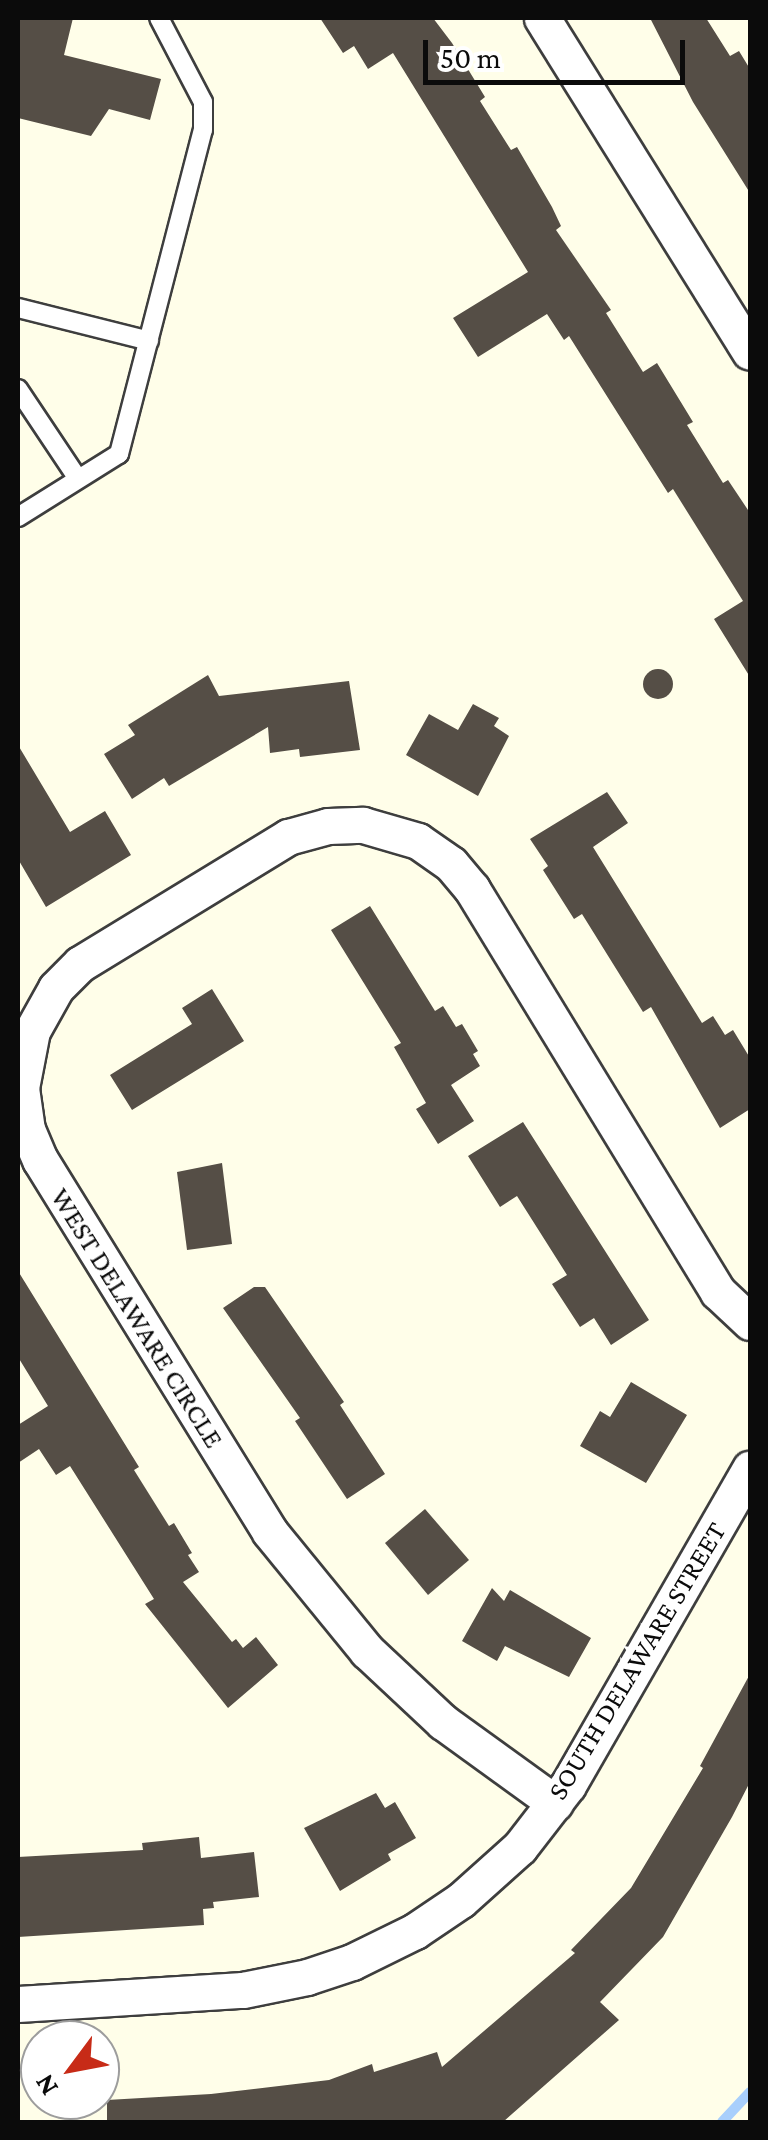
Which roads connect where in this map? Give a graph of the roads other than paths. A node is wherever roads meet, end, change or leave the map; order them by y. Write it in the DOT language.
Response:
graph roads {
  1 [pos="159,18"];
  2 [pos="542,18"];
  3 [pos="18,308"];
  4 [pos="148,341"];
  5 [pos="750,352"];
  6 [pos="18,389"];
  7 [pos="78,479"];
  8 [pos="18,517"];
  9 [pos="750,1322"];
  10 [pos="750,1468"];
  11 [pos="555,1804"];
  12 [pos="18,2004"];
  1 -- 4 [label="lane"];
  2 -- 5 [label="street"];
  3 -- 4 [label="lane"];
  4 -- 7 [label="lane"];
  6 -- 7 [label="lane"];
  7 -- 8 [label="lane"];
  9 -- 11 [label="street, WEST DELAWARE CIRCLE"];
  10 -- 11 [label="street, SOUTH DELAWARE STREET"];
  11 -- 12 [label="street, SOUTH DELAWARE STREET"];
}
